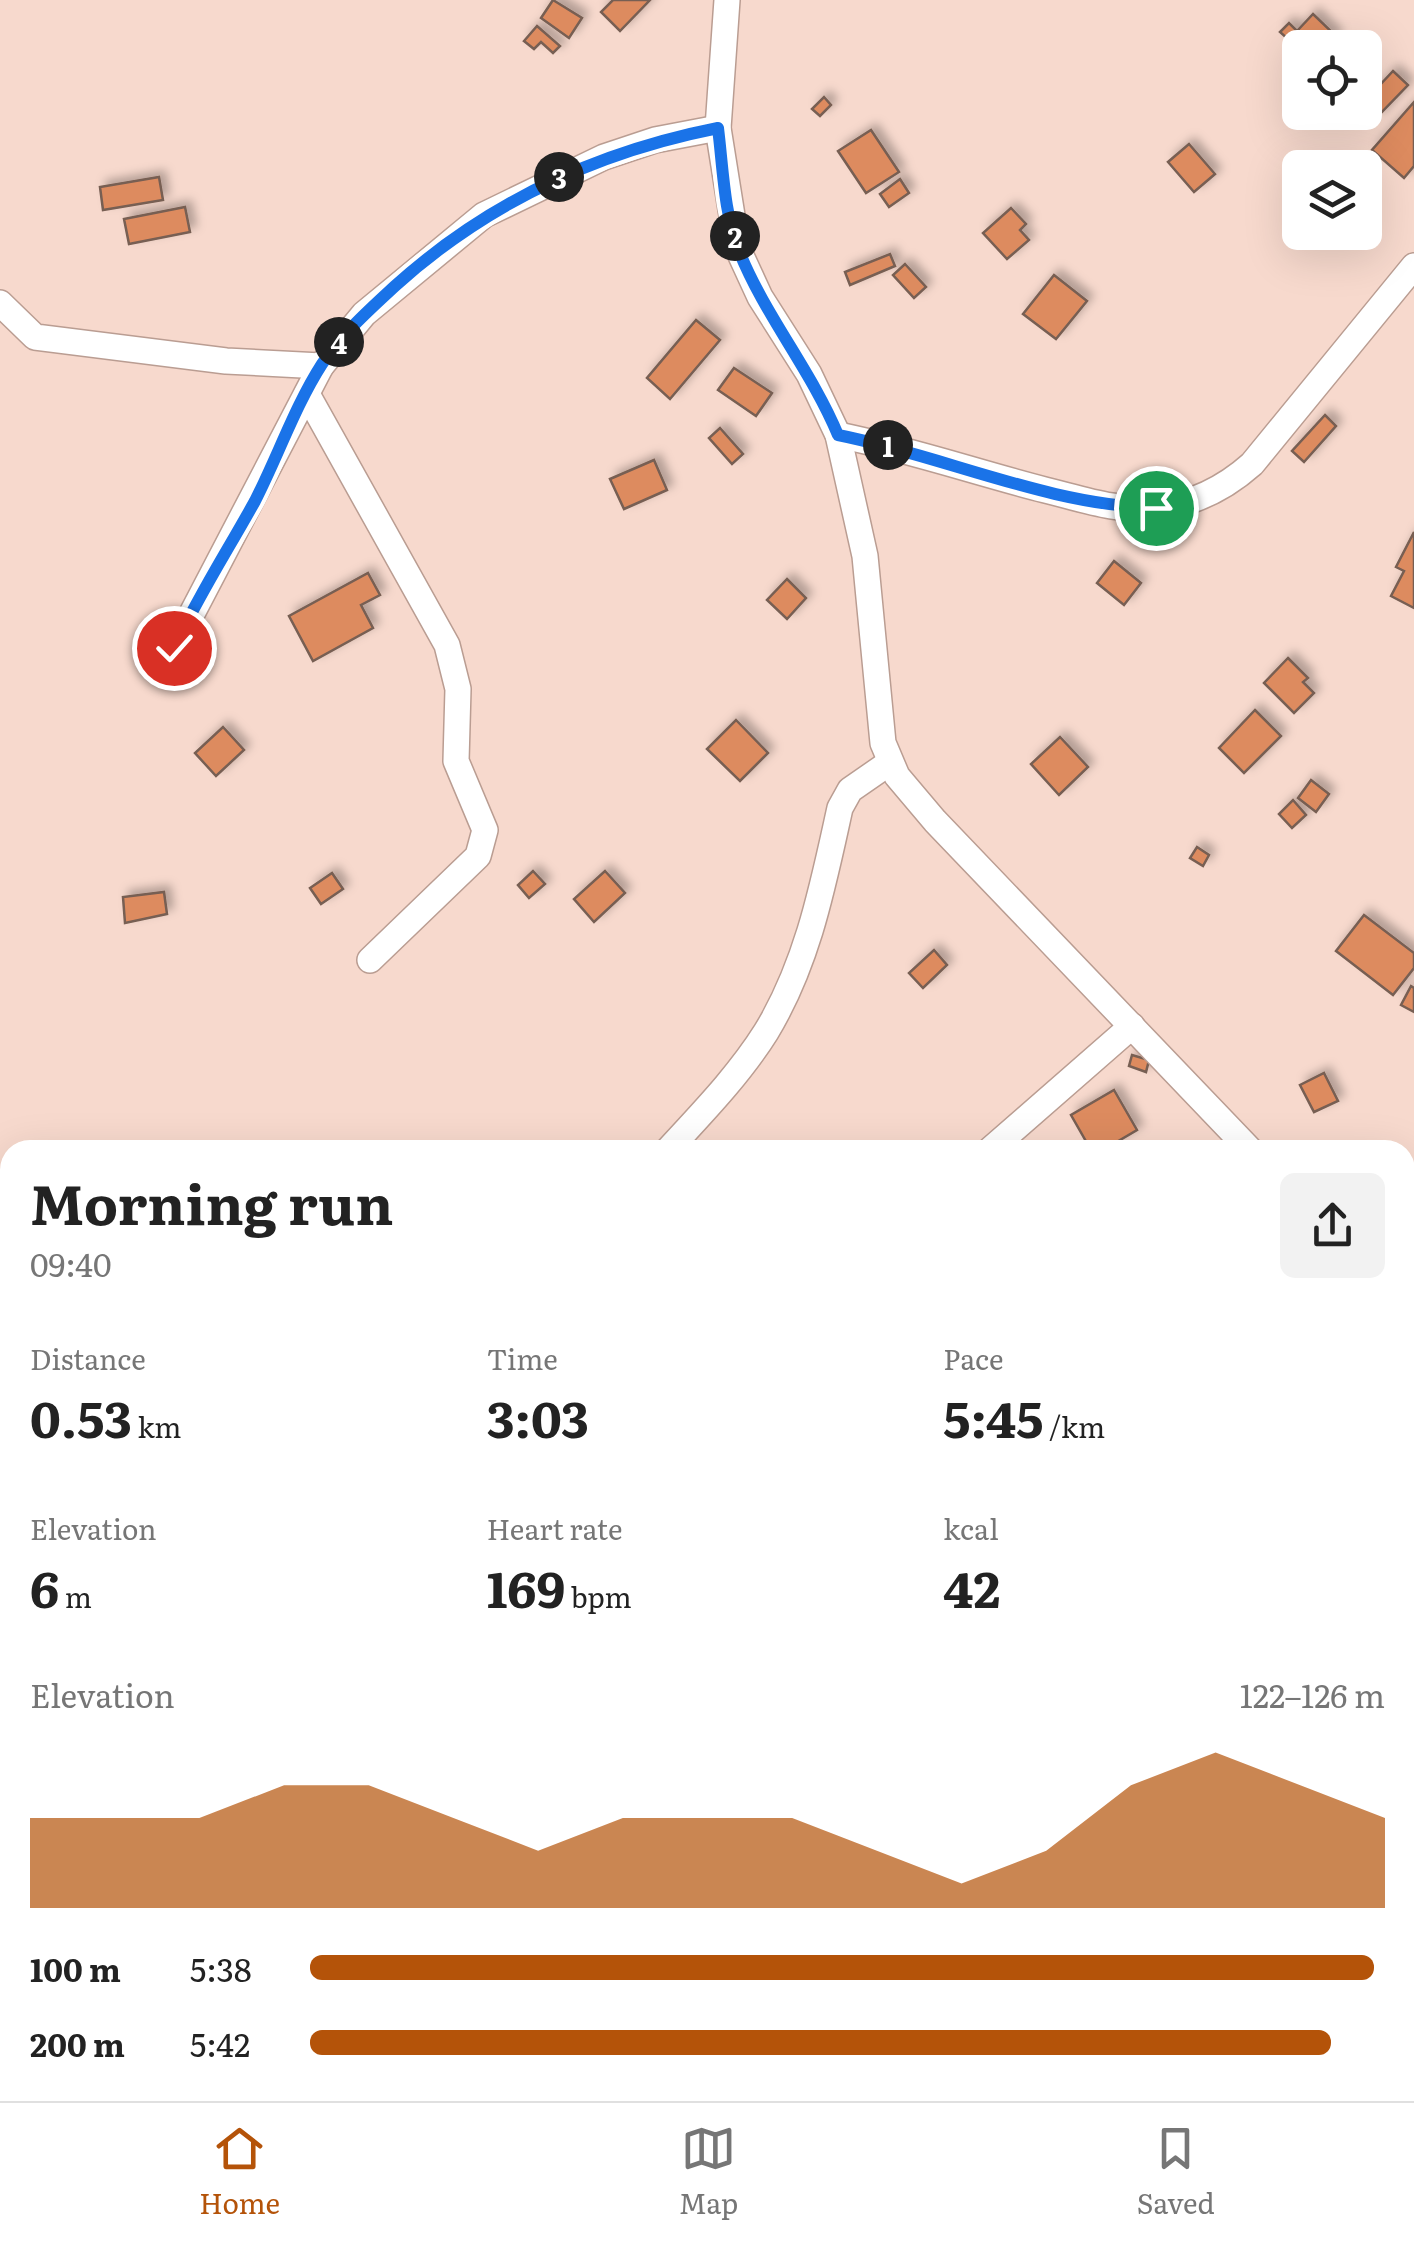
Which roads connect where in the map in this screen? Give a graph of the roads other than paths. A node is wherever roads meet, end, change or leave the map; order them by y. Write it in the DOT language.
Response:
graph roads {
  1 [pos="727,0"];
  2 [pos="718,128"];
  3 [pos="1414,266"];
  4 [pos="0,303"];
  5 [pos="321,366"];
  6 [pos="308,394"];
  7 [pos="838,435"];
  8 [pos="174,648"];
  9 [pos="890,763"];
  10 [pos="370,960"];
  11 [pos="1132,1026"];
  12 [pos="676,1140"];
  13 [pos="1001,1140"];
  14 [pos="1240,1140"];
  1 -- 2 [label="street"];
  2 -- 5 [label="street"];
  2 -- 7 [label="street"];
  3 -- 7 [label="street"];
  4 -- 5 [label="street"];
  5 -- 6 [label="street"];
  6 -- 8 [label="street"];
  6 -- 10 [label="street"];
  7 -- 9 [label="street"];
  9 -- 11 [label="street"];
  9 -- 12 [label="street"];
  11 -- 13 [label="street"];
  11 -- 14 [label="street"];
}
